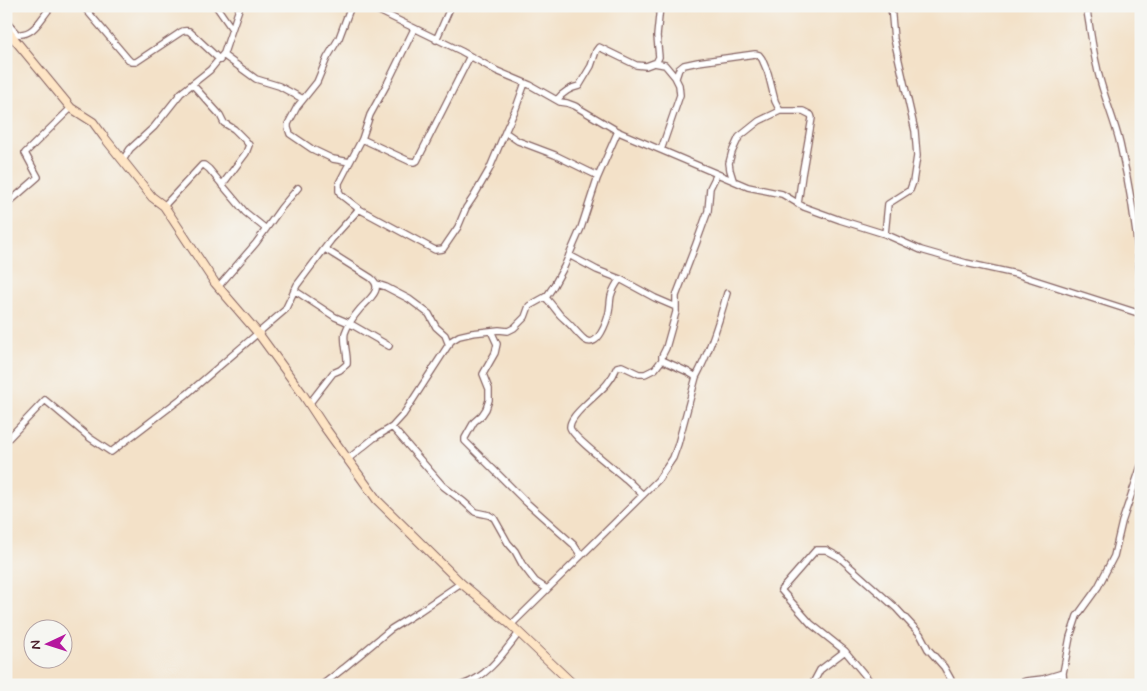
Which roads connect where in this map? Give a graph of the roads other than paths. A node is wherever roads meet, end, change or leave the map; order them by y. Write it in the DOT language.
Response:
graph roads {
  1 [pos="52,6"];
  2 [pos="83,6"];
  3 [pos="216,6"];
  4 [pos="240,6"];
  5 [pos="351,6"];
  6 [pos="369,6"];
  7 [pos="451,6"];
  8 [pos="660,6"];
  9 [pos="892,6"];
  10 [pos="1086,6"];
  11 [pos="6,27"];
  12 [pos="232,29"];
  13 [pos="414,29"];
  14 [pos="436,40"];
  15 [pos="470,56"];
  16 [pos="221,57"];
  17 [pos="656,63"];
  18 [pos="676,78"];
  19 [pos="525,83"];
  20 [pos="192,84"];
  21 [pos="303,99"];
  22 [pos="557,100"];
  23 [pos="71,108"];
  24 [pos="780,111"];
  25 [pos="618,131"];
  26 [pos="505,132"];
  27 [pos="362,139"];
  28 [pos="661,150"];
  29 [pos="123,160"];
  30 [pos="350,162"];
  31 [pos="717,174"];
  32 [pos="598,176"];
  33 [pos="733,180"];
  34 [pos="222,185"];
  35 [pos="298,188"];
  36 [pos="6,204"];
  37 [pos="798,204"];
  38 [pos="164,206"];
  39 [pos="360,209"];
  40 [pos="266,229"];
  41 [pos="885,234"];
  42 [pos="325,249"];
  43 [pos="569,255"];
  44 [pos="620,279"];
  45 [pos="377,284"];
  46 [pos="218,287"];
  47 [pos="294,290"];
  48 [pos="1141,292"];
  49 [pos="727,293"];
  50 [pos="545,297"];
  51 [pos="676,307"];
  52 [pos="1141,314"];
  53 [pos="349,323"];
  54 [pos="491,331"];
  55 [pos="258,334"];
  56 [pos="389,346"];
  57 [pos="449,346"];
  58 [pos="662,360"];
  59 [pos="1141,370"];
  60 [pos="696,377"];
  61 [pos="309,404"];
  62 [pos="392,427"];
  63 [pos="6,441"];
  64 [pos="348,459"];
  65 [pos="1141,466"];
  66 [pos="643,495"];
  67 [pos="581,556"];
  68 [pos="461,583"];
  69 [pos="547,589"];
  70 [pos="511,625"];
  71 [pos="519,633"];
  72 [pos="845,651"];
  73 [pos="1063,673"];
  74 [pos="322,685"];
  75 [pos="451,685"];
  76 [pos="455,685"];
  77 [pos="462,685"];
  78 [pos="574,685"];
  79 [pos="812,685"];
  80 [pos="873,685"];
  81 [pos="954,685"];
  82 [pos="1014,685"];
  83 [pos="1064,685"];
  1 -- 11 [label="street"];
  2 -- 16 [label="street"];
  3 -- 12 [label="street"];
  4 -- 12 [label="street"];
  5 -- 21 [label="street"];
  6 -- 13 [label="street"];
  7 -- 14 [label="street"];
  8 -- 17 [label="street"];
  9 -- 41 [label="street"];
  10 -- 48 [label="street"];
  11 -- 23 [label="street"];
  12 -- 16 [label="street"];
  13 -- 14 [label="street"];
  13 -- 27 [label="street"];
  14 -- 15 [label="street"];
  15 -- 19 [label="street"];
  15 -- 27 [label="street"];
  16 -- 20 [label="street"];
  16 -- 21 [label="street"];
  17 -- 18 [label="street"];
  17 -- 22 [label="street"];
  18 -- 24 [label="street"];
  18 -- 28 [label="street"];
  19 -- 22 [label="street"];
  19 -- 26 [label="street"];
  20 -- 29 [label="street"];
  20 -- 34 [label="street"];
  21 -- 30 [label="street"];
  22 -- 25 [label="street"];
  23 -- 29 [label="street"];
  23 -- 36 [label="street"];
  24 -- 33 [label="street"];
  24 -- 37 [label="street"];
  25 -- 28 [label="street"];
  25 -- 32 [label="street"];
  26 -- 32 [label="street"];
  26 -- 39 [label="street"];
  27 -- 30 [label="street"];
  28 -- 31 [label="street"];
  29 -- 38 [label="street"];
  30 -- 39 [label="street"];
  31 -- 33 [label="street"];
  31 -- 51 [label="street"];
  32 -- 43 [label="street"];
  33 -- 37 [label="street"];
  34 -- 38 [label="street"];
  34 -- 40 [label="street"];
  35 -- 40 [label="street"];
  37 -- 41 [label="street"];
  38 -- 46 [label="street"];
  39 -- 42 [label="street"];
  40 -- 46 [label="street"];
  41 -- 52 [label="street"];
  42 -- 45 [label="street"];
  42 -- 47 [label="street"];
  43 -- 44 [label="street"];
  43 -- 50 [label="street"];
  44 -- 50 [label="street"];
  44 -- 51 [label="street"];
  45 -- 53 [label="street"];
  45 -- 57 [label="street"];
  46 -- 55 [label="street"];
  47 -- 53 [label="street"];
  47 -- 55 [label="street"];
  49 -- 60 [label="street"];
  50 -- 54 [label="street"];
  51 -- 58 [label="street"];
  52 -- 59 [label="street"];
  53 -- 56 [label="street"];
  53 -- 61 [label="street"];
  54 -- 57 [label="street"];
  54 -- 67 [label="street"];
  55 -- 61 [label="street"];
  55 -- 63 [label="street"];
  57 -- 62 [label="street"];
  58 -- 60 [label="street"];
  58 -- 66 [label="street"];
  60 -- 66 [label="street"];
  61 -- 64 [label="street"];
  62 -- 64 [label="street"];
  62 -- 69 [label="street"];
  64 -- 68 [label="street"];
  65 -- 73 [label="street"];
  66 -- 67 [label="street"];
  67 -- 69 [label="street"];
  68 -- 70 [label="street"];
  68 -- 74 [label="street"];
  69 -- 70 [label="street"];
  70 -- 71 [label="street"];
  71 -- 77 [label="street"];
  71 -- 78 [label="street"];
  72 -- 79 [label="street"];
  72 -- 80 [label="street"];
  72 -- 81 [label="street"];
  73 -- 82 [label="street"];
  73 -- 83 [label="street"];
  75 -- 76 [label="street"];
}
